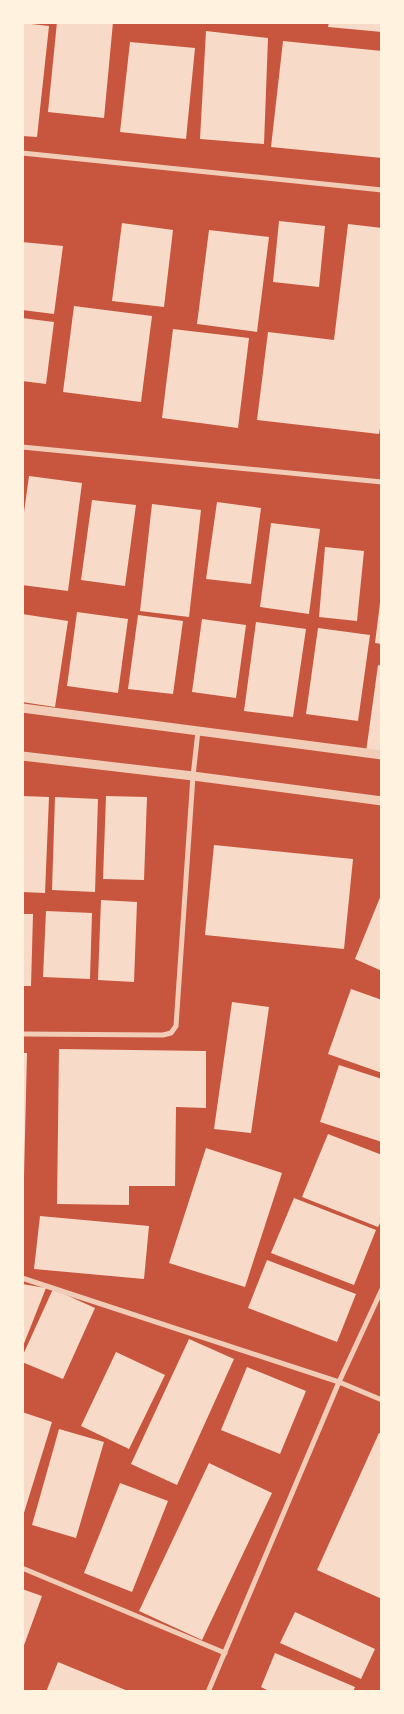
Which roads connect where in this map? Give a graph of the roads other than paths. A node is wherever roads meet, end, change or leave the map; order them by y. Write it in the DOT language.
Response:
graph roads {
  1 [pos="22,153"];
  2 [pos="382,190"];
  3 [pos="22,447"];
  4 [pos="382,482"];
  5 [pos="22,708"];
  6 [pos="198,731"];
  7 [pos="382,755"];
  8 [pos="22,756"];
  9 [pos="193,776"];
  10 [pos="382,801"];
  11 [pos="22,1034"];
  12 [pos="22,1278"];
  13 [pos="382,1288"];
  14 [pos="340,1382"];
  15 [pos="382,1400"];
  16 [pos="22,1568"];
  17 [pos="225,1653"];
  18 [pos="208,1692"];
  1 -- 2 [label="street"];
  3 -- 4 [label="street"];
  5 -- 6 [label="street"];
  6 -- 7 [label="street"];
  6 -- 9 [label="street"];
  8 -- 9 [label="street"];
  9 -- 10 [label="street"];
  9 -- 11 [label="street"];
  12 -- 14 [label="street"];
  13 -- 14 [label="street"];
  14 -- 15 [label="street"];
  14 -- 17 [label="street"];
  16 -- 17 [label="street"];
  17 -- 18 [label="street"];
}
